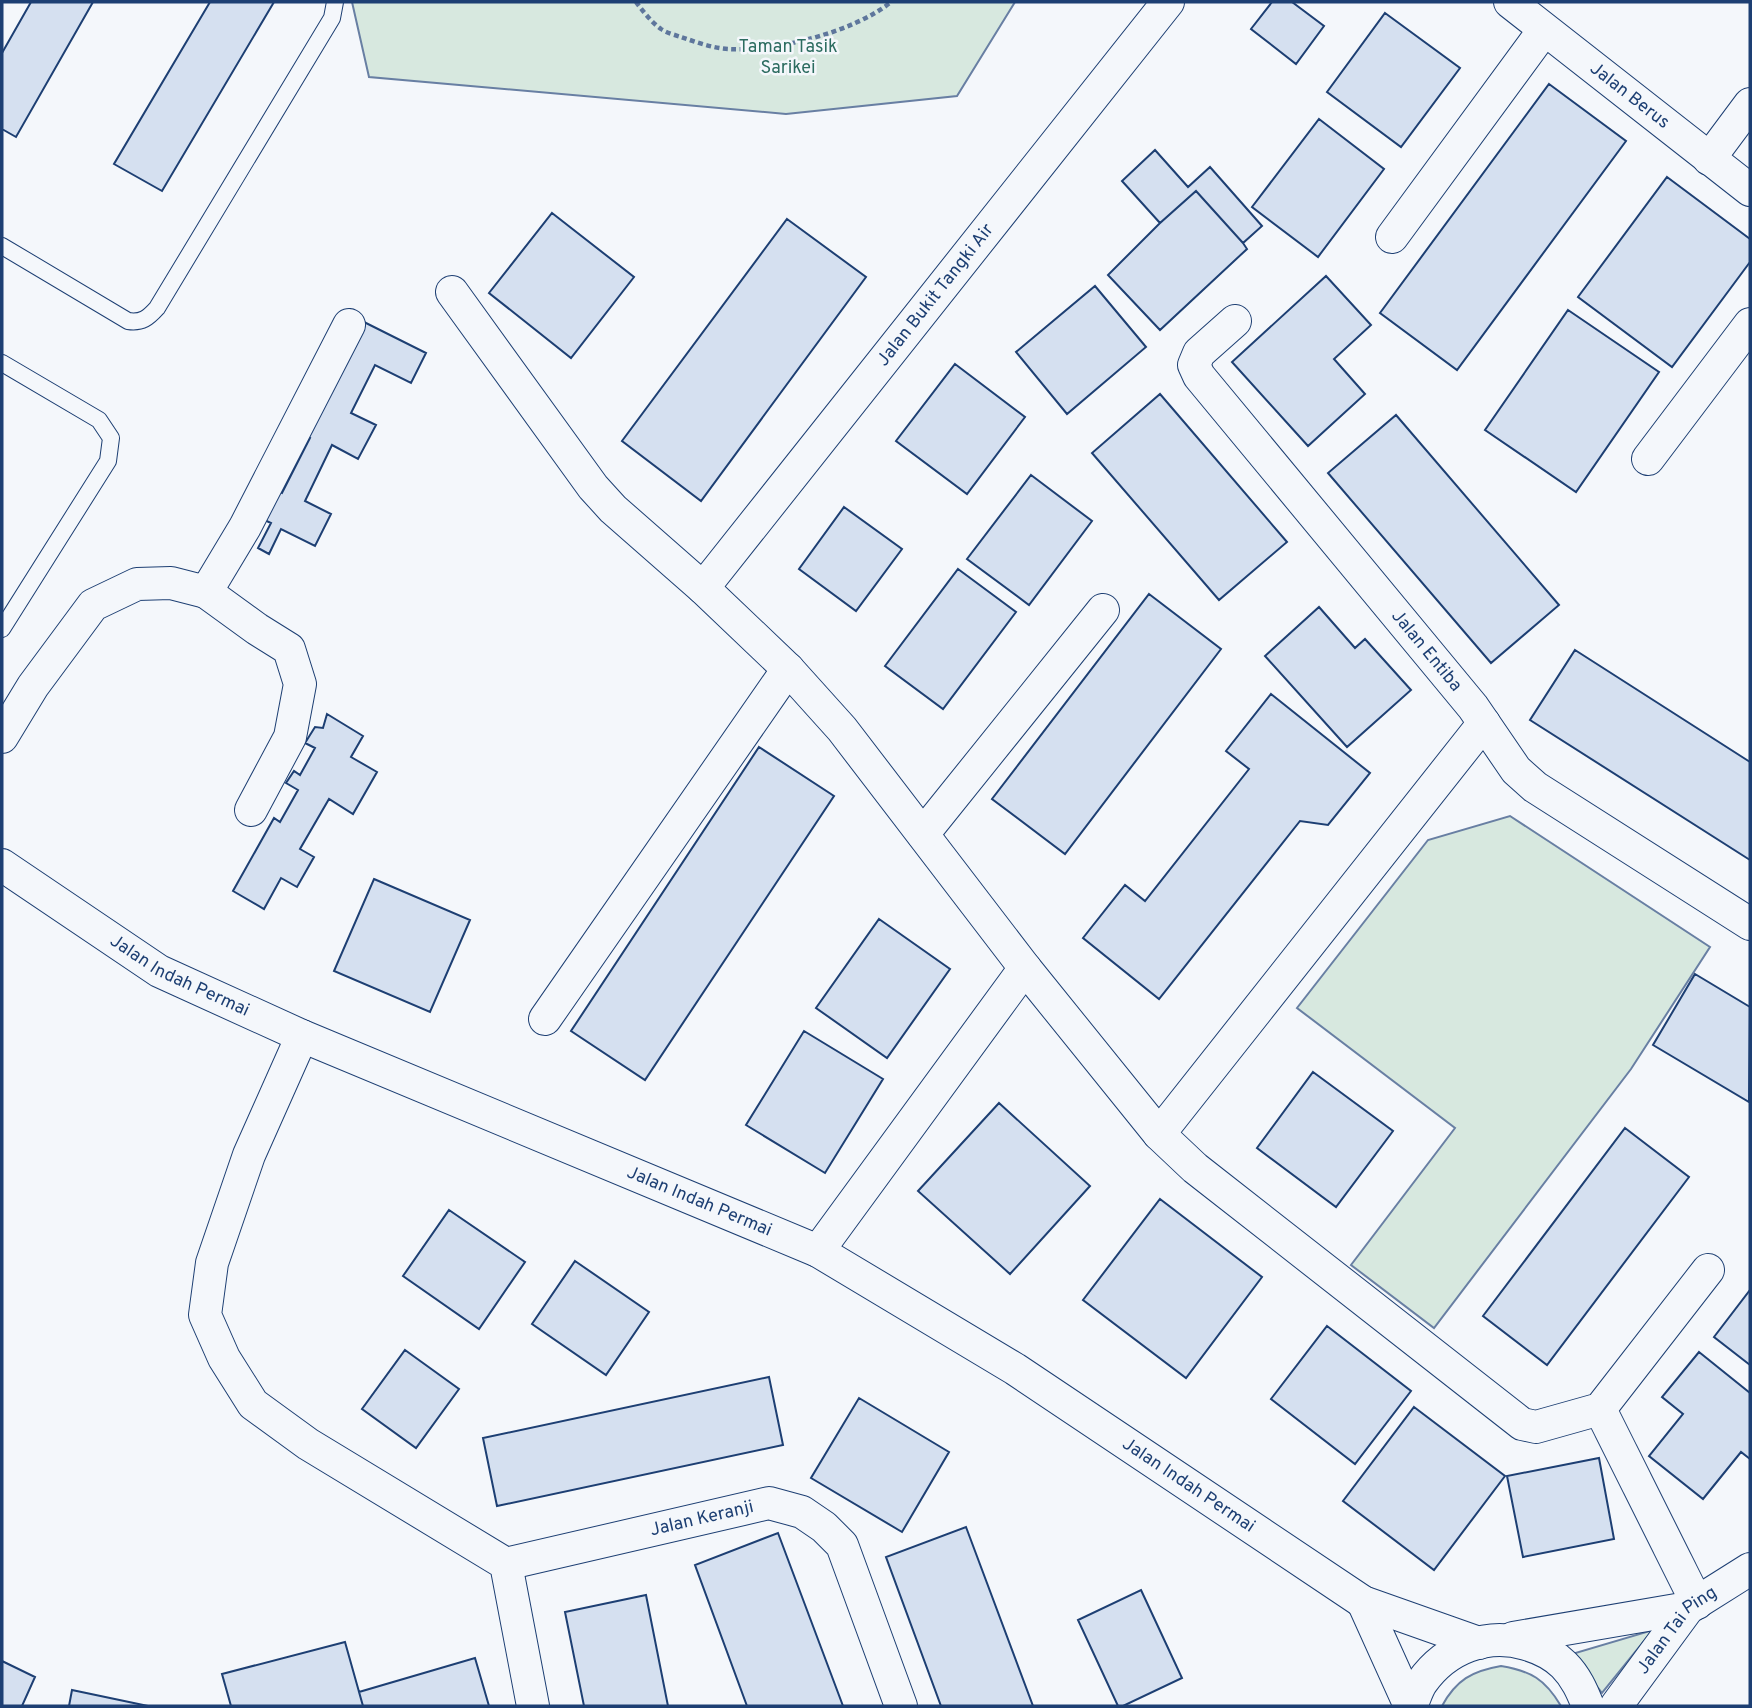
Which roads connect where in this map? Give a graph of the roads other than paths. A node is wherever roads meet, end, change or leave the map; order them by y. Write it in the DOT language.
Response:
graph roads {
  1 [pos="335,2"];
  2 [pos="1168,2"];
  3 [pos="1510,2"];
  4 [pos="1544,30"];
  5 [pos="1750,104"];
  6 [pos="1709,159"];
  7 [pos="1750,190"];
  8 [pos="1392,237"];
  9 [pos="2,246"];
  10 [pos="452,292"];
  11 [pos="1235,321"];
  12 [pos="1750,324"];
  13 [pos="349,325"];
  14 [pos="2,363"];
  15 [pos="1648,458"];
  16 [pos="703,588"];
  17 [pos="206,592"];
  18 [pos="1103,610"];
  19 [pos="2,629"];
  20 [pos="788,669"];
  21 [pos="1484,723"];
  22 [pos="2,737"];
  23 [pos="251,810"];
  24 [pos="923,834"];
  25 [pos="6,879"];
  26 [pos="1750,924"];
  27 [pos="1025,968"];
  28 [pos="545,1019"];
  29 [pos="302,1036"];
  30 [pos="1159,1134"];
  31 [pos="818,1251"];
  32 [pos="1708,1270"];
  33 [pos="1600,1409"];
  34 [pos="506,1564"];
  35 [pos="1750,1569"];
  36 [pos="1363,1602"];
  37 [pos="1692,1606"];
  38 [pos="1489,1641"];
  39 [pos="533,1706"];
  40 [pos="901,1706"];
  41 [pos="1410,1706"];
  42 [pos="1588,1706"];
  43 [pos="1616,1706"];
  1 -- 9 [label="lane"];
  2 -- 16 [label="street, Jalan Bukit Tangki Air"];
  3 -- 4 [label="street, Jalan Berus"];
  4 -- 6 [label="street, Jalan Berus"];
  4 -- 8 [label="street"];
  5 -- 6 [label="street"];
  6 -- 7 [label="street, Jalan Berus"];
  10 -- 16 [label="street"];
  11 -- 21 [label="street, Jalan Entiba"];
  12 -- 15 [label="street"];
  13 -- 17 [label="street"];
  14 -- 19 [label="lane"];
  16 -- 20 [label="street"];
  17 -- 22 [label="street"];
  17 -- 23 [label="street"];
  18 -- 24 [label="street"];
  20 -- 24 [label="street"];
  20 -- 28 [label="street"];
  21 -- 26 [label="street, Jalan Entiba"];
  21 -- 30 [label="street"];
  24 -- 27 [label="street"];
  25 -- 29 [label="street, Jalan Indah Permai"];
  27 -- 30 [label="street"];
  27 -- 31 [label="street"];
  29 -- 31 [label="street, Jalan Indah Permai"];
  29 -- 34 [label="street"];
  30 -- 33 [label="street"];
  31 -- 36 [label="street, Jalan Indah Permai"];
  32 -- 33 [label="street"];
  33 -- 37 [label="street"];
  34 -- 39 [label="street"];
  34 -- 40 [label="street, Jalan Keranji"];
  35 -- 37 [label="street, Jalan Tai Ping"];
  36 -- 38 [label="street, Jalan Indah Permai"];
  36 -- 41 [label="street"];
  37 -- 38 [label="street"];
  37 -- 43 [label="street, Jalan Tai Ping"];
  38 -- 41 [label="street"];
  38 -- 42 [label="street, Jalan Indah Permai"];
}
